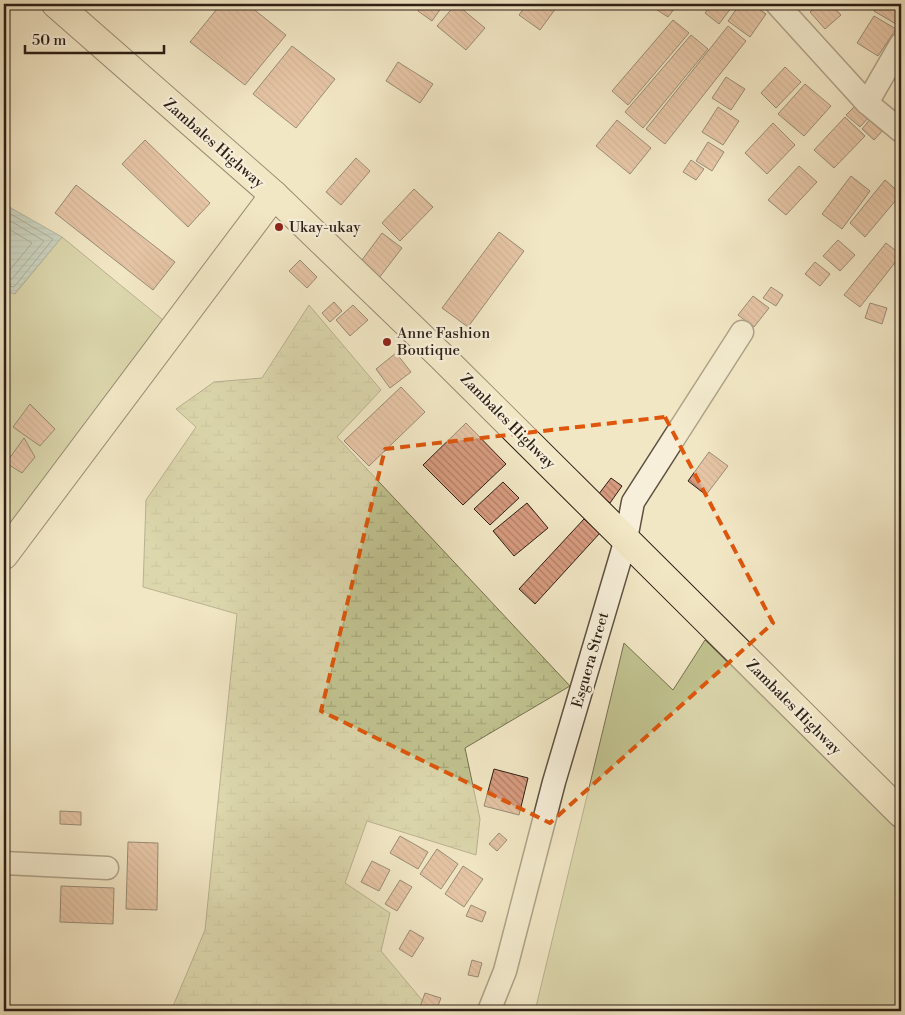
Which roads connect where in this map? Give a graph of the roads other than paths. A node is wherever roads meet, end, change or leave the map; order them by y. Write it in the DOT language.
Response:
graph roads {
  1 [pos="56,4"];
  2 [pos="777,4"];
  3 [pos="901,44"];
  4 [pos="867,103"];
  5 [pos="901,131"];
  6 [pos="274,195"];
  7 [pos="742,332"];
  8 [pos="626,538"];
  9 [pos="4,555"];
  10 [pos="900,810"];
  11 [pos="4,863"];
  12 [pos="107,868"];
  13 [pos="490,1011"];
  1 -- 6 [label="main road, Zambales Highway"];
  2 -- 4 [label="street"];
  3 -- 4 [label="street"];
  4 -- 5 [label="street"];
  6 -- 8 [label="main road, Zambales Highway"];
  6 -- 9 [label="main road"];
  7 -- 8 [label="street, Esguera Street"];
  8 -- 10 [label="main road, Zambales Highway"];
  8 -- 13 [label="street, Esguera Street"];
  11 -- 12 [label="street"];
}
